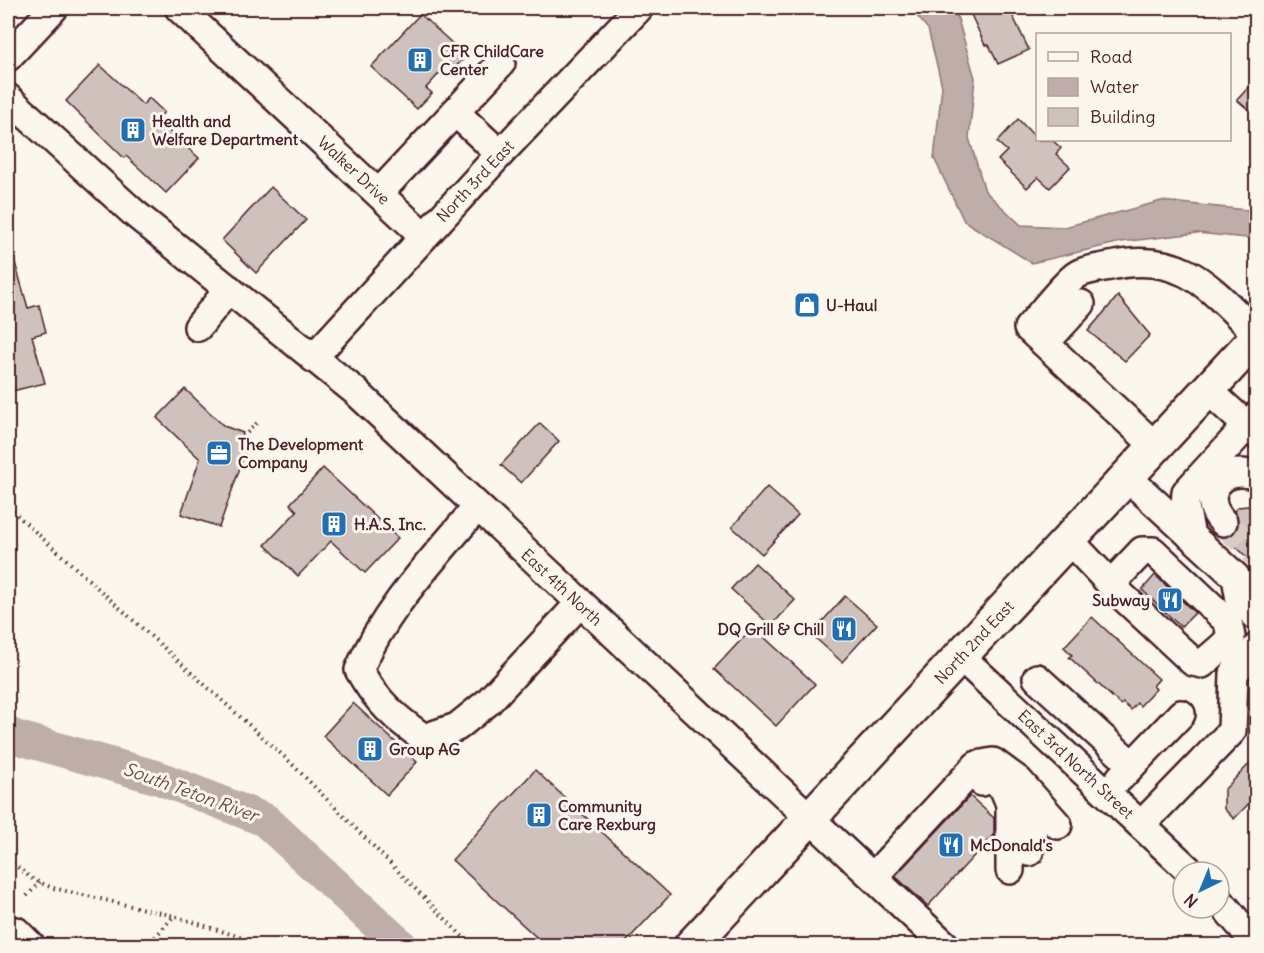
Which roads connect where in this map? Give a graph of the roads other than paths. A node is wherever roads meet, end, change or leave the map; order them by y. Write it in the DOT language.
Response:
graph roads {
  1 [pos="54,8"];
  2 [pos="179,8"];
  3 [pos="639,8"];
  4 [pos="8,57"];
  5 [pos="501,63"];
  6 [pos="8,98"];
  7 [pos="455,112"];
  8 [pos="500,154"];
  9 [pos="379,194"];
  10 [pos="424,236"];
  11 [pos="1117,265"];
  12 [pos="229,289"];
  13 [pos="198,327"];
  14 [pos="1257,333"];
  15 [pos="1257,338"];
  16 [pos="1045,343"];
  17 [pos="313,358"];
  18 [pos="1208,390"];
  19 [pos="1253,425"];
  20 [pos="1155,447"];
  21 [pos="1257,476"];
  22 [pos="1126,477"];
  23 [pos="477,507"];
  24 [pos="1223,522"];
  25 [pos="1191,536"];
  26 [pos="1069,540"];
  27 [pos="1236,577"];
  28 [pos="1111,584"];
  29 [pos="1257,595"];
  30 [pos="580,603"];
  31 [pos="1257,616"];
  32 [pos="1241,652"];
  33 [pos="960,656"];
  34 [pos="1037,678"];
  35 [pos="1181,714"];
  36 [pos="1132,765"];
  37 [pos="1004,787"];
  38 [pos="1106,792"];
  39 [pos="810,818"];
  40 [pos="1058,825"];
  41 [pos="1142,825"];
  42 [pos="1029,852"];
  43 [pos="1178,860"];
  44 [pos="1010,870"];
  45 [pos="877,881"];
  46 [pos="1231,914"];
  47 [pos="8,941"];
  48 [pos="695,944"];
  49 [pos="1257,944"];
  50 [pos="32,945"];
  51 [pos="946,945"];
  1 -- 4 [label="street"];
  2 -- 9 [label="street, Walker Drive"];
  3 -- 8 [label="street, North 3rd East"];
  5 -- 7 [label="street"];
  6 -- 12 [label="street, East 4th North"];
  7 -- 8 [label="street"];
  7 -- 9 [label="street"];
  8 -- 10 [label="street, North 3rd East"];
  9 -- 10 [label="street, Walker Drive"];
  10 -- 17 [label="street, North 3rd East"];
  11 -- 14 [label="street"];
  11 -- 16 [label="street"];
  11 -- 16 [label="street"];
  12 -- 13 [label="street"];
  12 -- 17 [label="street, East 4th North"];
  15 -- 18 [label="main road, North 2nd East"];
  16 -- 20 [label="street"];
  17 -- 23 [label="street, East 4th North"];
  18 -- 19 [label="street"];
  18 -- 20 [label="main road, North 2nd East"];
  19 -- 25 [label="street"];
  20 -- 22 [label="main road, North 2nd East"];
  21 -- 24 [label="street"];
  22 -- 25 [label="street"];
  22 -- 26 [label="main road, North 2nd East"];
  23 -- 30 [label="street, East 4th North"];
  23 -- 30 [label="street"];
  25 -- 27 [label="street"];
  26 -- 28 [label="street"];
  26 -- 33 [label="main road, North 2nd East"];
  27 -- 29 [label="street"];
  27 -- 31 [label="street"];
  28 -- 32 [label="street"];
  28 -- 32 [label="street"];
  30 -- 39 [label="street, East 4th North"];
  32 -- 41 [label="street"];
  33 -- 38 [label="street, East 3rd North Street"];
  33 -- 39 [label="main road, North 2nd East"];
  34 -- 36 [label="street"];
  35 -- 36 [label="street"];
  36 -- 38 [label="street"];
  37 -- 42 [label="street"];
  37 -- 44 [label="street"];
  37 -- 45 [label="street"];
  38 -- 41 [label="street, East 3rd North Street"];
  39 -- 45 [label="street, East 4th North"];
  39 -- 48 [label="main road, North 2nd East"];
  40 -- 45 [label="street"];
  41 -- 43 [label="street, East 3rd North Street"];
  45 -- 51 [label="street, East 4th North"];
  46 -- 49 [label="street"];
  47 -- 50 [label="street"];
}
